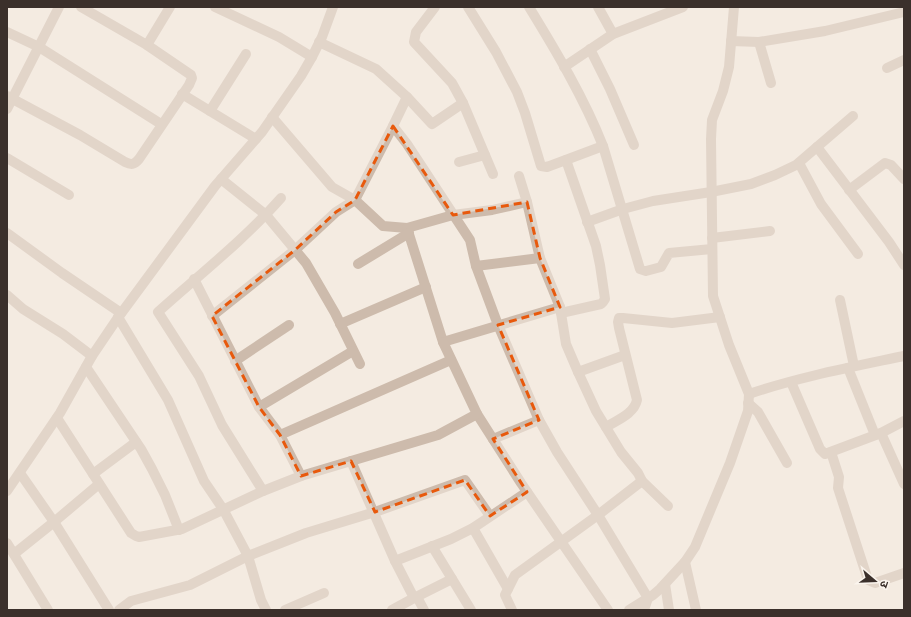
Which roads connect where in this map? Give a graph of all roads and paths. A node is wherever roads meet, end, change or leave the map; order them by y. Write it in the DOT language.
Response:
graph roads {
  1 [pos="59,7"];
  2 [pos="81,7"];
  3 [pos="170,7"];
  4 [pos="215,7"];
  5 [pos="333,7"];
  6 [pos="435,7"];
  7 [pos="468,7"];
  8 [pos="529,7"];
  9 [pos="598,7"];
  10 [pos="683,7"];
  11 [pos="734,7"];
  12 [pos="902,7"];
  13 [pos="904,12"];
  14 [pos="7,32"];
  15 [pos="614,34"];
  16 [pos="731,41"];
  17 [pos="319,42"];
  18 [pos="759,42"];
  19 [pos="147,45"];
  20 [pos="39,47"];
  21 [pos="590,49"];
  22 [pos="246,54"];
  23 [pos="312,57"];
  24 [pos="904,60"];
  25 [pos="564,67"];
  26 [pos="887,68"];
  27 [pos="771,83"];
  28 [pos="182,94"];
  29 [pos="407,97"];
  30 [pos="10,98"];
  31 [pos="463,104"];
  32 [pos="7,109"];
  33 [pos="210,111"];
  34 [pos="852,116"];
  35 [pos="272,117"];
  36 [pos="161,124"];
  37 [pos="393,126"];
  38 [pos="256,139"];
  39 [pos="634,145"];
  40 [pos="603,146"];
  41 [pos="817,147"];
  42 [pos="485,155"];
  43 [pos="7,158"];
  44 [pos="566,160"];
  45 [pos="459,162"];
  46 [pos="798,163"];
  47 [pos="900,167"];
  48 [pos="493,174"];
  49 [pos="519,176"];
  50 [pos="222,179"];
  51 [pos="904,179"];
  52 [pos="849,190"];
  53 [pos="711,192"];
  54 [pos="68,195"];
  55 [pos="281,198"];
  56 [pos="355,200"];
  57 [pos="527,202"];
  58 [pos="623,209"];
  59 [pos="266,215"];
  60 [pos="454,215"];
  61 [pos="587,222"];
  62 [pos="408,231"];
  63 [pos="770,231"];
  64 [pos="7,233"];
  65 [pos="712,238"];
  66 [pos="712,249"];
  67 [pos="295,250"];
  68 [pos="858,254"];
  69 [pos="540,258"];
  70 [pos="358,264"];
  71 [pos="904,265"];
  72 [pos="476,266"];
  73 [pos="194,279"];
  74 [pos="426,288"];
  75 [pos="7,295"];
  76 [pos="840,300"];
  77 [pos="561,310"];
  78 [pos="120,315"];
  79 [pos="212,316"];
  80 [pos="720,317"];
  81 [pos="340,324"];
  82 [pos="289,325"];
  83 [pos="498,325"];
  84 [pos="443,342"];
  85 [pos="353,351"];
  86 [pos="625,354"];
  87 [pos="92,356"];
  88 [pos="903,358"];
  89 [pos="451,360"];
  90 [pos="235,361"];
  91 [pos="360,364"];
  92 [pos="86,367"];
  93 [pos="851,367"];
  94 [pos="578,372"];
  95 [pos="791,382"];
  96 [pos="748,399"];
  97 [pos="259,407"];
  98 [pos="477,414"];
  99 [pos="56,418"];
  100 [pos="539,420"];
  101 [pos="904,421"];
  102 [pos="606,427"];
  103 [pos="280,434"];
  104 [pos="878,434"];
  105 [pos="493,439"];
  106 [pos="136,442"];
  107 [pos="831,452"];
  108 [pos="352,461"];
  109 [pos="787,463"];
  110 [pos="20,473"];
  111 [pos="93,474"];
  112 [pos="301,476"];
  113 [pos="642,481"];
  114 [pos="99,484"];
  115 [pos="904,484"];
  116 [pos="7,491"];
  117 [pos="263,491"];
  118 [pos="527,492"];
  119 [pos="668,506"];
  120 [pos="223,509"];
  121 [pos="375,512"];
  122 [pos="598,515"];
  123 [pos="490,516"];
  124 [pos="54,522"];
  125 [pos="472,528"];
  126 [pos="179,530"];
  127 [pos="561,542"];
  128 [pos="7,543"];
  129 [pos="432,546"];
  130 [pos="14,554"];
  131 [pos="248,556"];
  132 [pos="395,561"];
  133 [pos="685,562"];
  134 [pos="904,573"];
  135 [pos="452,579"];
  136 [pos="664,584"];
  137 [pos="508,589"];
  138 [pos="324,593"];
  139 [pos="415,598"];
  140 [pos="648,598"];
  141 [pos="48,610"];
  142 [pos="109,610"];
  143 [pos="119,610"];
  144 [pos="266,610"];
  145 [pos="285,610"];
  146 [pos="392,610"];
  147 [pos="424,610"];
  148 [pos="471,610"];
  149 [pos="512,610"];
  150 [pos="608,610"];
  151 [pos="628,610"];
  152 [pos="644,610"];
  153 [pos="669,610"];
  154 [pos="696,610"];
  1 -- 20 [label="street"];
  2 -- 19 [label="street"];
  3 -- 19 [label="street"];
  4 -- 23 [label="street"];
  5 -- 17 [label="street"];
  6 -- 31 [label="street"];
  7 -- 44 [label="street"];
  8 -- 25 [label="street"];
  9 -- 15 [label="street"];
  10 -- 15 [label="street"];
  11 -- 16 [label="street"];
  12 -- 13 [label="street"];
  13 -- 18 [label="street"];
  14 -- 20 [label="street"];
  15 -- 21 [label="street"];
  16 -- 18 [label="street"];
  16 -- 53 [label="street"];
  17 -- 23 [label="street"];
  17 -- 29 [label="street"];
  18 -- 27 [label="street"];
  19 -- 28 [label="street"];
  20 -- 30 [label="street"];
  20 -- 36 [label="street"];
  21 -- 25 [label="street"];
  21 -- 39 [label="street"];
  22 -- 33 [label="street"];
  23 -- 35 [label="street"];
  24 -- 26 [label="street"];
  25 -- 40 [label="street"];
  28 -- 33 [label="street"];
  28 -- 36 [label="street"];
  29 -- 31 [label="street"];
  29 -- 37 [label="street"];
  30 -- 32 [label="street"];
  30 -- 36 [label="street"];
  31 -- 42 [label="street"];
  33 -- 38 [label="street"];
  34 -- 41 [label="street"];
  35 -- 38 [label="street"];
  35 -- 56 [label="street"];
  37 -- 56 [label="street"];
  37 -- 60 [label="street"];
  38 -- 50 [label="street"];
  40 -- 44 [label="street"];
  40 -- 58 [label="street"];
  41 -- 46 [label="street"];
  41 -- 52 [label="street"];
  42 -- 45 [label="street"];
  42 -- 48 [label="street"];
  43 -- 54 [label="street"];
  44 -- 61 [label="street"];
  46 -- 53 [label="street"];
  46 -- 68 [label="street"];
  47 -- 51 [label="street"];
  47 -- 52 [label="street"];
  49 -- 57 [label="street"];
  50 -- 59 [label="street"];
  50 -- 78 [label="street"];
  52 -- 71 [label="street"];
  53 -- 58 [label="street"];
  53 -- 65 [label="street"];
  55 -- 59 [label="street"];
  56 -- 62 [label="street"];
  56 -- 67 [label="street"];
  57 -- 60 [label="street"];
  57 -- 69 [label="street"];
  58 -- 61 [label="street"];
  58 -- 66 [label="street"];
  59 -- 67 [label="street"];
  59 -- 73 [label="street"];
  60 -- 62 [label="street"];
  60 -- 72 [label="street"];
  61 -- 77 [label="street"];
  62 -- 70 [label="street"];
  62 -- 74 [label="street"];
  63 -- 65 [label="street"];
  64 -- 78 [label="street"];
  65 -- 66 [label="street"];
  66 -- 80 [label="street"];
  67 -- 79 [label="street"];
  67 -- 81 [label="street"];
  69 -- 72 [label="street"];
  69 -- 77 [label="street"];
  72 -- 83 [label="street"];
  73 -- 79 [label="street"];
  73 -- 117 [label="street"];
  74 -- 81 [label="street"];
  74 -- 84 [label="street"];
  75 -- 87 [label="street"];
  76 -- 93 [label="street"];
  77 -- 83 [label="street"];
  77 -- 94 [label="street"];
  78 -- 87 [label="street"];
  78 -- 120 [label="street"];
  79 -- 90 [label="street"];
  80 -- 86 [label="street"];
  80 -- 96 [label="street"];
  81 -- 85 [label="street"];
  82 -- 90 [label="street"];
  83 -- 84 [label="street"];
  83 -- 100 [label="street"];
  84 -- 89 [label="street"];
  85 -- 91 [label="street"];
  85 -- 97 [label="street"];
  86 -- 94 [label="street"];
  86 -- 102 [label="street"];
  87 -- 92 [label="street"];
  88 -- 93 [label="street"];
  89 -- 98 [label="street"];
  89 -- 103 [label="street"];
  90 -- 97 [label="street"];
  92 -- 99 [label="street"];
  92 -- 106 [label="street"];
  93 -- 95 [label="street"];
  93 -- 104 [label="street"];
  94 -- 102 [label="street"];
  95 -- 96 [label="street"];
  95 -- 107 [label="street"];
  96 -- 109 [label="street"];
  96 -- 133 [label="street"];
  97 -- 103 [label="street"];
  98 -- 105 [label="street"];
  98 -- 108 [label="street"];
  99 -- 110 [label="street"];
  99 -- 111 [label="street"];
  100 -- 105 [label="street"];
  100 -- 122 [label="street"];
  101 -- 104 [label="street"];
  102 -- 113 [label="street"];
  103 -- 112 [label="street"];
  104 -- 107 [label="street"];
  104 -- 115 [label="street"];
  105 -- 118 [label="street"];
  106 -- 111 [label="street"];
  106 -- 126 [label="street"];
  107 -- 134 [label="street"];
  108 -- 112 [label="street"];
  108 -- 121 [label="street"];
  110 -- 116 [label="street"];
  110 -- 124 [label="street"];
  111 -- 114 [label="street"];
  112 -- 117 [label="street"];
  113 -- 119 [label="street"];
  113 -- 122 [label="street"];
  114 -- 124 [label="street"];
  114 -- 126 [label="street"];
  117 -- 120 [label="street"];
  118 -- 123 [label="street"];
  118 -- 127 [label="street"];
  120 -- 126 [label="street"];
  120 -- 131 [label="street"];
  121 -- 123 [label="street"];
  121 -- 131 [label="street"];
  121 -- 132 [label="street"];
  122 -- 127 [label="street"];
  122 -- 140 [label="street"];
  123 -- 125 [label="street"];
  124 -- 130 [label="street"];
  124 -- 142 [label="street"];
  125 -- 129 [label="street"];
  125 -- 137 [label="street"];
  127 -- 137 [label="street"];
  127 -- 150 [label="street"];
  128 -- 130 [label="street"];
  129 -- 132 [label="street"];
  129 -- 135 [label="street"];
  130 -- 141 [label="street"];
  131 -- 143 [label="street"];
  131 -- 144 [label="street"];
  132 -- 139 [label="street"];
  133 -- 136 [label="street"];
  133 -- 154 [label="street"];
  135 -- 139 [label="street"];
  135 -- 148 [label="street"];
  136 -- 140 [label="street"];
  136 -- 153 [label="street"];
  137 -- 149 [label="street"];
  138 -- 145 [label="street"];
  139 -- 146 [label="street"];
  139 -- 147 [label="street"];
  140 -- 151 [label="street"];
  140 -- 152 [label="street"];
}
